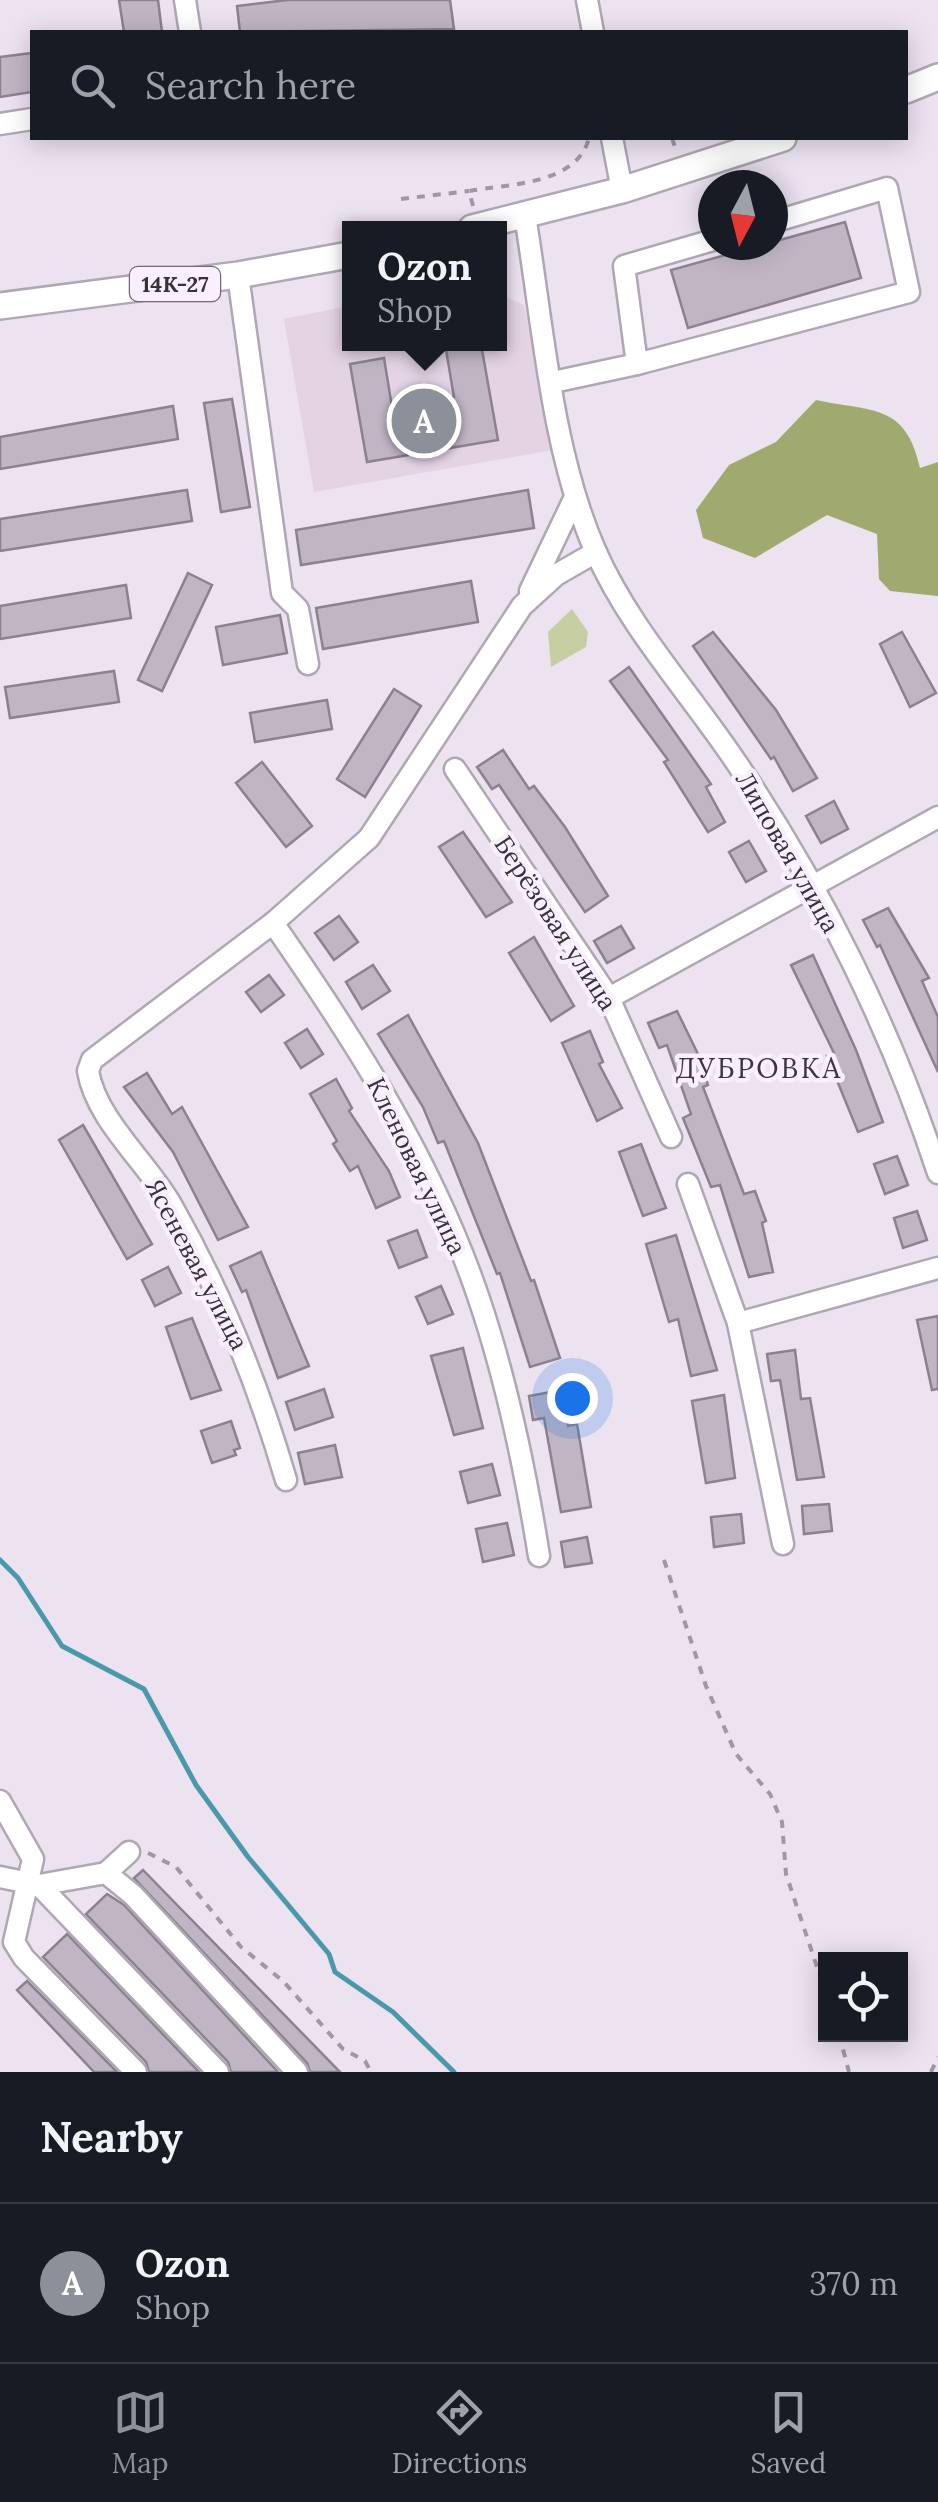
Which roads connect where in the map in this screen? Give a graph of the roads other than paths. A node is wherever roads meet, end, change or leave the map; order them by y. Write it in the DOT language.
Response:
graph roads {
  1 [pos="186,0"];
  2 [pos="587,0"];
  3 [pos="190,30"];
  4 [pos="593,30"];
  5 [pos="938,77"];
  6 [pos="908,89"];
  7 [pos="30,119"];
  8 [pos="0,124"];
  9 [pos="612,140"];
  10 [pos="777,140"];
  11 [pos="622,190"];
  12 [pos="525,216"];
  13 [pos="788,218"];
  14 [pos="504,221"];
  15 [pos="698,244"];
  16 [pos="342,256"];
  17 [pos="238,275"];
  18 [pos="0,306"];
  19 [pos="637,364"];
  20 [pos="553,382"];
  21 [pos="575,497"];
  22 [pos="596,552"];
  23 [pos="522,606"];
  24 [pos="308,664"];
  25 [pos="455,769"];
  26 [pos="938,817"];
  27 [pos="812,886"];
  28 [pos="273,923"];
  29 [pos="609,998"];
  30 [pos="671,1137"];
  31 [pos="938,1173"];
  32 [pos="688,1184"];
  33 [pos="938,1268"];
  34 [pos="738,1323"];
  35 [pos="286,1480"];
  36 [pos="783,1544"];
  37 [pos="539,1556"];
  38 [pos="0,1801"];
  39 [pos="128,1852"];
  40 [pos="106,1873"];
  41 [pos="0,1877"];
  42 [pos="31,1884"];
  43 [pos="136,2072"];
  44 [pos="218,2072"];
  45 [pos="297,2072"];
  1 -- 3 [label="street"];
  2 -- 4 [label="street"];
  5 -- 6 [label="main road"];
  7 -- 8 [label="street"];
  9 -- 11 [label="street"];
  10 -- 11 [label="main road"];
  11 -- 12 [label="main road"];
  12 -- 14 [label="main road"];
  12 -- 20 [label="street, Липовая улица"];
  13 -- 19 [label="street"];
  15 -- 19 [label="street"];
  16 -- 17 [label="main road, 14К-27"];
  17 -- 18 [label="main road, 14К-27"];
  17 -- 24 [label="street"];
  19 -- 20 [label="street"];
  20 -- 21 [label="street, Липовая улица"];
  21 -- 22 [label="street, Липовая улица"];
  21 -- 23 [label="street"];
  22 -- 23 [label="street"];
  22 -- 27 [label="street, Липовая улица"];
  23 -- 28 [label="street"];
  25 -- 29 [label="street, Берёзовая улица"];
  26 -- 27 [label="street"];
  27 -- 29 [label="street"];
  27 -- 31 [label="street, Липовая улица"];
  28 -- 35 [label="street, Ясеневая улица"];
  28 -- 37 [label="street, Кленовая улица"];
  29 -- 30 [label="street, Берёзовая улица"];
  32 -- 34 [label="street"];
  33 -- 34 [label="street"];
  34 -- 36 [label="street"];
  38 -- 42 [label="street"];
  39 -- 40 [label="street"];
  40 -- 42 [label="street"];
  40 -- 45 [label="street"];
  41 -- 42 [label="street"];
  42 -- 43 [label="street"];
  42 -- 44 [label="street"];
}
